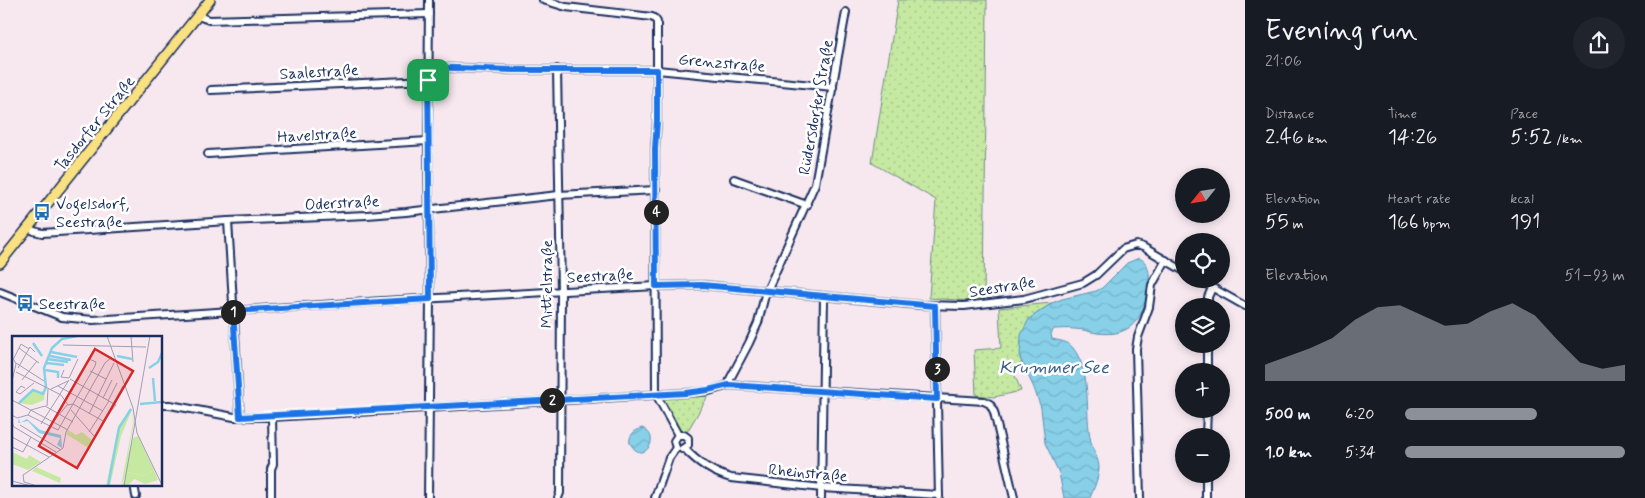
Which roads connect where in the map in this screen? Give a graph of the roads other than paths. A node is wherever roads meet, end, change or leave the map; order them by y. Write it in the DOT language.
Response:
graph roads {
  1 [pos="210,0"];
  2 [pos="429,0"];
  3 [pos="543,0"];
  4 [pos="846,12"];
  5 [pos="429,14"];
  6 [pos="198,16"];
  7 [pos="428,67"];
  8 [pos="557,69"];
  9 [pos="657,70"];
  10 [pos="428,80"];
  11 [pos="832,87"];
  12 [pos="211,90"];
  13 [pos="428,141"];
  14 [pos="208,154"];
  15 [pos="734,178"];
  16 [pos="656,190"];
  17 [pos="559,195"];
  18 [pos="806,205"];
  19 [pos="428,209"];
  20 [pos="228,221"];
  21 [pos="29,228"];
  22 [pos="1166,260"];
  23 [pos="0,263"];
  24 [pos="1175,266"];
  25 [pos="656,286"];
  26 [pos="1212,288"];
  27 [pos="560,291"];
  28 [pos="767,291"];
  29 [pos="0,292"];
  30 [pos="824,296"];
  31 [pos="1208,298"];
  32 [pos="430,299"];
  33 [pos="935,306"];
  34 [pos="1245,306"];
  35 [pos="233,311"];
  36 [pos="729,385"];
  37 [pos="822,391"];
  38 [pos="656,394"];
  39 [pos="937,399"];
  40 [pos="560,400"];
  41 [pos="162,405"];
  42 [pos="428,407"];
  43 [pos="240,417"];
  44 [pos="272,417"];
  45 [pos="678,435"];
  46 [pos="676,448"];
  47 [pos="685,449"];
  48 [pos="1206,483"];
  49 [pos="134,486"];
  50 [pos="822,488"];
  51 [pos="136,496"];
  52 [pos="939,497"];
  53 [pos="271,498"];
  54 [pos="428,498"];
  55 [pos="558,498"];
  56 [pos="655,498"];
  57 [pos="822,498"];
  58 [pos="1014,498"];
  59 [pos="1140,498"];
  60 [pos="1206,498"];
  1 -- 6 [label="main road, Tasdorfer Straße"];
  2 -- 5 [label="street"];
  3 -- 9 [label="street"];
  4 -- 11 [label="street, Rüdersdorfer Straße"];
  5 -- 6 [label="street"];
  5 -- 7 [label="street"];
  6 -- 21 [label="main road, Tasdorfer Straße"];
  7 -- 8 [label="street, Grenzstraße"];
  7 -- 10 [label="street"];
  8 -- 9 [label="street, Grenzstraße"];
  8 -- 17 [label="street, Mittelstraße"];
  9 -- 11 [label="street, Grenzstraße"];
  9 -- 16 [label="street"];
  10 -- 12 [label="street, Saalestraße"];
  10 -- 13 [label="street"];
  11 -- 18 [label="street, Rüdersdorfer Straße"];
  13 -- 14 [label="street, Havelstraße"];
  13 -- 19 [label="street"];
  15 -- 18 [label="street"];
  16 -- 17 [label="street, Oderstraße"];
  16 -- 25 [label="street"];
  17 -- 19 [label="street, Oderstraße"];
  17 -- 27 [label="street, Mittelstraße"];
  18 -- 28 [label="street, Rüdersdorfer Straße"];
  19 -- 20 [label="street, Oderstraße"];
  19 -- 32 [label="street"];
  20 -- 21 [label="street, Oderstraße"];
  20 -- 35 [label="street"];
  21 -- 23 [label="main road, Tasdorfer Straße"];
  22 -- 24 [label="street, Seestraße"];
  22 -- 33 [label="street, Seestraße"];
  22 -- 59 [label="street"];
  25 -- 27 [label="street, Seestraße"];
  25 -- 28 [label="street, Seestraße"];
  25 -- 38 [label="street"];
  26 -- 31 [label="street"];
  26 -- 34 [label="street"];
  27 -- 32 [label="street, Seestraße"];
  27 -- 40 [label="street, Mittelstraße"];
  28 -- 30 [label="street, Seestraße"];
  28 -- 36 [label="street, Rüdersdorfer Straße"];
  29 -- 35 [label="street, Seestraße"];
  30 -- 33 [label="street, Seestraße"];
  30 -- 37 [label="street"];
  32 -- 35 [label="street, Seestraße"];
  32 -- 42 [label="street"];
  33 -- 39 [label="street"];
  35 -- 43 [label="street"];
  36 -- 37 [label="street"];
  36 -- 38 [label="street"];
  37 -- 39 [label="street"];
  37 -- 50 [label="street"];
  38 -- 40 [label="street"];
  38 -- 45 [label="street"];
  39 -- 52 [label="street"];
  39 -- 58 [label="street"];
  40 -- 42 [label="street"];
  40 -- 55 [label="street, Mittelstraße"];
  41 -- 43 [label="street"];
  42 -- 44 [label="street"];
  42 -- 54 [label="street"];
  43 -- 44 [label="street"];
  44 -- 53 [label="street"];
  45 -- 46 [label="street"];
  45 -- 47 [label="street"];
  46 -- 47 [label="street"];
  46 -- 56 [label="street"];
  47 -- 50 [label="street, Rheinstraße"];
  48 -- 60 [label="street"];
  49 -- 51 [label="street"];
  50 -- 52 [label="street, Rheinstraße"];
  50 -- 57 [label="street"];
}
